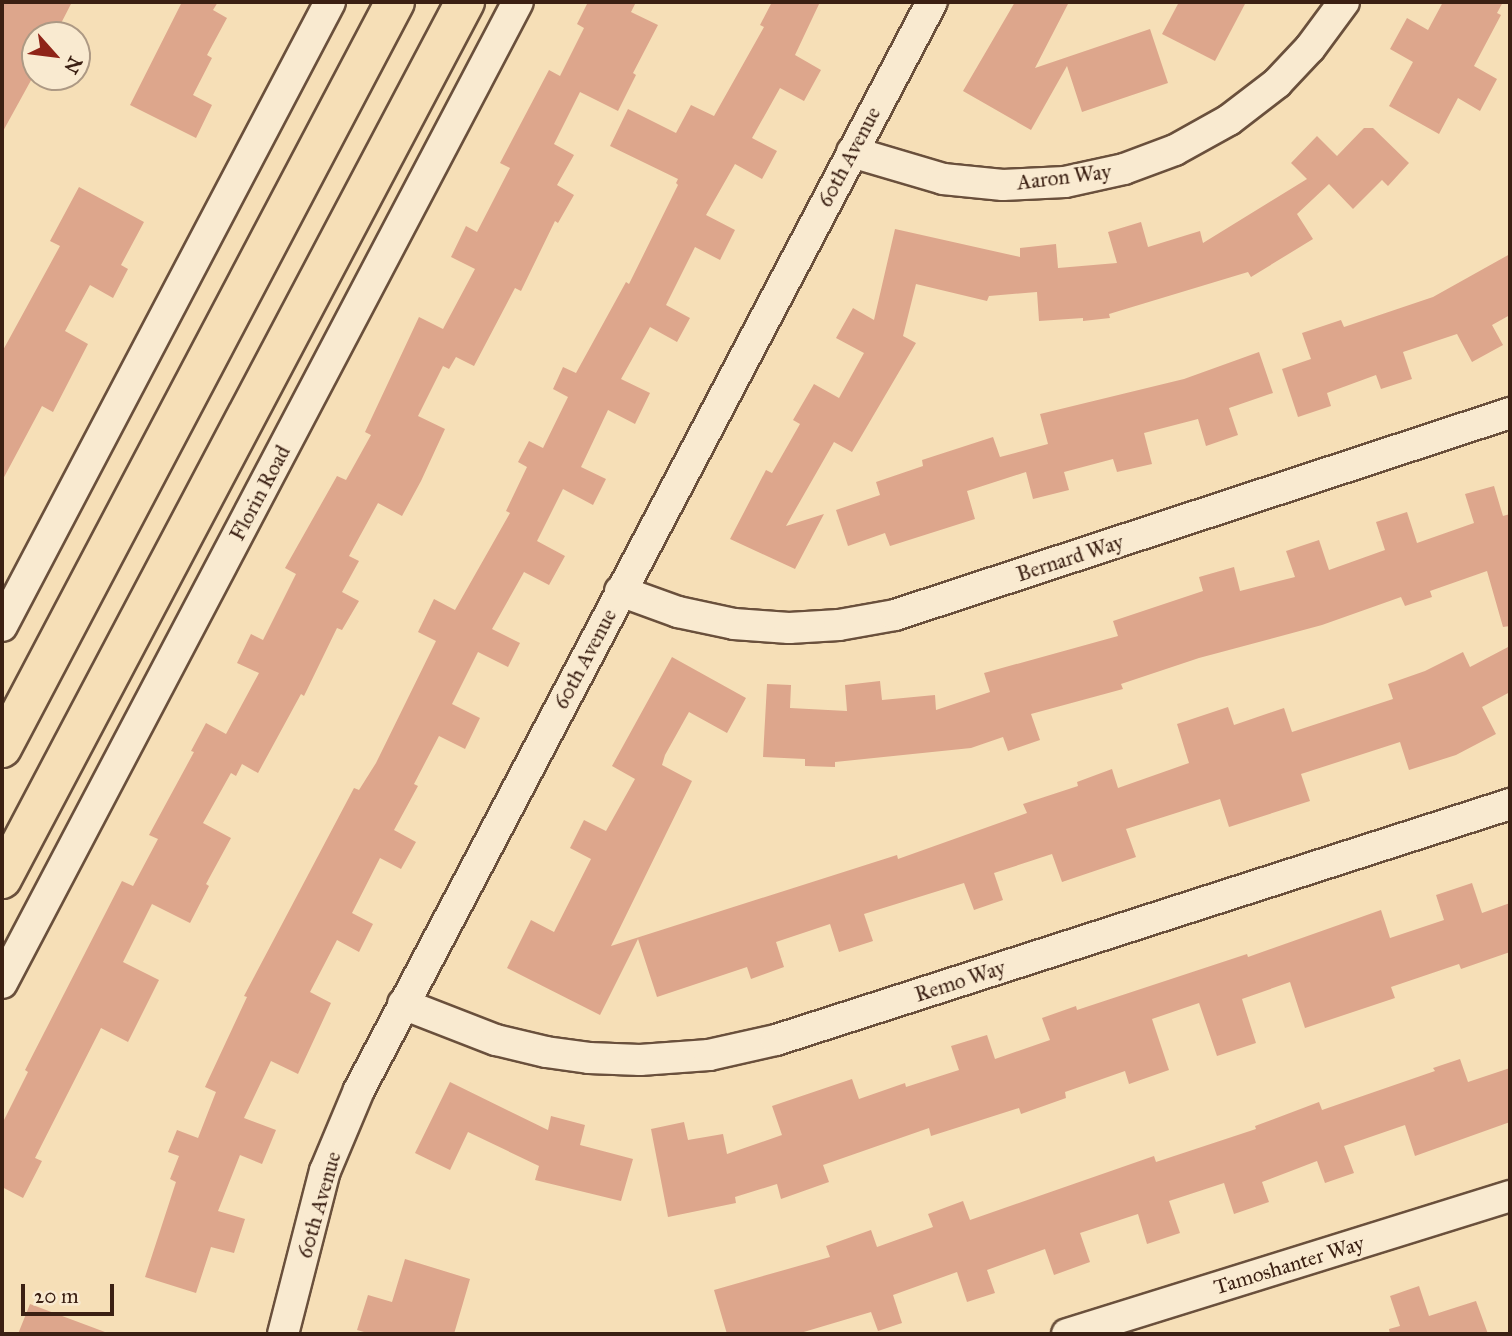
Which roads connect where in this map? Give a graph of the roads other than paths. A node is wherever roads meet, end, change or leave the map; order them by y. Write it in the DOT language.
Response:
graph roads {
  1 [pos="330,2"];
  2 [pos="394,2"];
  3 [pos="465,2"];
  4 [pos="518,2"];
  5 [pos="932,2"];
  6 [pos="1344,2"];
  7 [pos="852,152"];
  8 [pos="1510,413"];
  9 [pos="620,591"];
  10 [pos="2,626"];
  11 [pos="2,748"];
  12 [pos="1510,804"];
  13 [pos="2,879"];
  14 [pos="2,984"];
  15 [pos="402,1004"];
  16 [pos="1510,1196"];
  17 [pos="283,1334"];
  18 [pos="1067,1334"];
  1 -- 10 [label="street"];
  2 -- 11 [label="main road"];
  3 -- 13 [label="main road"];
  4 -- 14 [label="street, Florin Road"];
  5 -- 7 [label="street, 60th Avenue"];
  6 -- 7 [label="street, Aaron Way"];
  7 -- 9 [label="street, 60th Avenue"];
  8 -- 9 [label="street, Bernard Way"];
  9 -- 15 [label="street, 60th Avenue"];
  12 -- 15 [label="street, Remo Way"];
  15 -- 17 [label="street, 60th Avenue"];
  16 -- 18 [label="street, Tamoshanter Way"];
}
